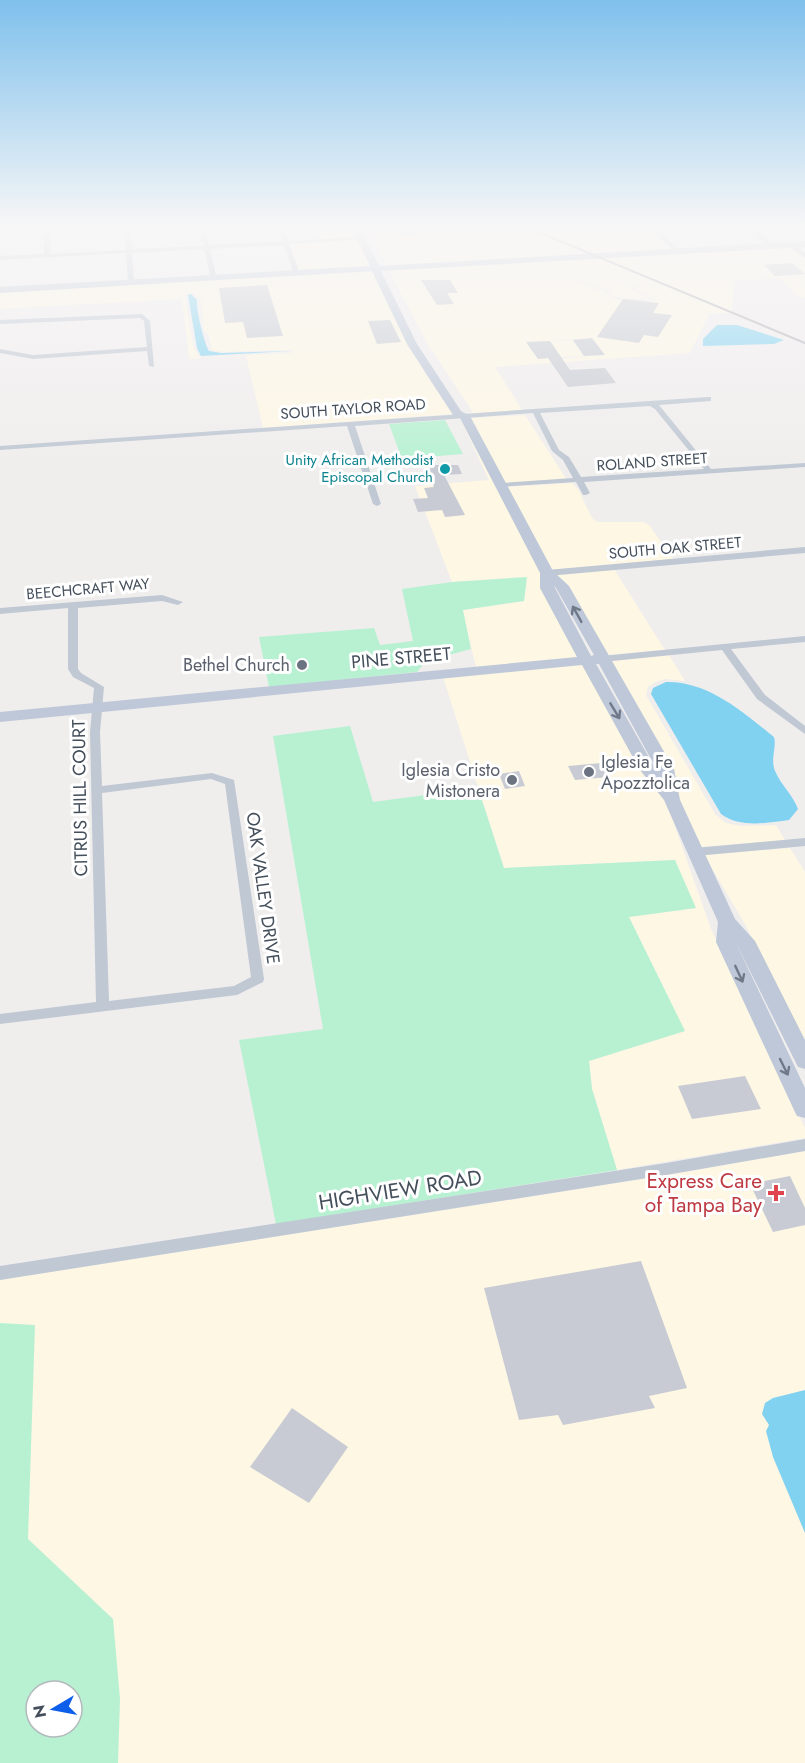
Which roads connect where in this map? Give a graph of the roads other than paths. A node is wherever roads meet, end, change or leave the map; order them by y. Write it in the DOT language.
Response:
graph roads {
  1 [pos="397,308"];
  2 [pos="0,322"];
  3 [pos="150,350"];
  4 [pos="0,351"];
  5 [pos="152,366"];
  6 [pos="708,399"];
  7 [pos="653,404"];
  8 [pos="536,412"];
  9 [pos="464,416"];
  10 [pos="350,423"];
  11 [pos="0,448"];
  12 [pos="805,465"];
  13 [pos="709,471"];
  14 [pos="579,481"];
  15 [pos="501,485"];
  16 [pos="586,493"];
  17 [pos="377,504"];
  18 [pos="805,550"];
  19 [pos="547,573"];
  20 [pos="178,602"];
  21 [pos="73,606"];
  22 [pos="0,611"];
  23 [pos="805,639"];
  24 [pos="725,647"];
  25 [pos="594,659"];
  26 [pos="96,707"];
  27 [pos="0,717"];
  28 [pos="805,731"];
  29 [pos="98,790"];
  30 [pos="805,842"];
  31 [pos="695,852"];
  32 [pos="727,922"];
  33 [pos="103,1005"];
  34 [pos="0,1019"];
  35 [pos="805,1061"];
  36 [pos="805,1110"];
  37 [pos="805,1144"];
  38 [pos="0,1273"];
  1 -- 9 [label="main road"];
  2 -- 3 [label="street"];
  3 -- 4 [label="street"];
  3 -- 5 [label="street"];
  6 -- 7 [label="street, SOUTH TAYLOR ROAD"];
  7 -- 8 [label="street, SOUTH TAYLOR ROAD"];
  7 -- 13 [label="street"];
  8 -- 9 [label="street, SOUTH TAYLOR ROAD"];
  8 -- 14 [label="street"];
  9 -- 10 [label="street, SOUTH TAYLOR ROAD"];
  9 -- 15 [label="main road"];
  10 -- 11 [label="street, SOUTH TAYLOR ROAD"];
  10 -- 17 [label="street"];
  12 -- 13 [label="street, ROLAND STREET"];
  13 -- 14 [label="street, ROLAND STREET"];
  14 -- 15 [label="street, ROLAND STREET"];
  14 -- 16 [label="street"];
  15 -- 19 [label="main road"];
  18 -- 19 [label="street, SOUTH OAK STREET"];
  19 -- 25 [label="main road"];
  20 -- 21 [label="street, BEECHCRAFT WAY"];
  21 -- 22 [label="street, BEECHCRAFT WAY"];
  21 -- 26 [label="street, CITRUS HILL COURT"];
  23 -- 24 [label="street, PINE STREET"];
  24 -- 25 [label="street, PINE STREET"];
  24 -- 28 [label="street"];
  25 -- 26 [label="main road, PINE STREET"];
  25 -- 31 [label="main road"];
  26 -- 27 [label="main road, PINE STREET"];
  26 -- 29 [label="street, CITRUS HILL COURT"];
  29 -- 33 [label="street, CITRUS HILL COURT"];
  29 -- 33 [label="street, OAK VALLEY DRIVE"];
  30 -- 31 [label="street"];
  31 -- 32 [label="main road"];
  32 -- 35 [label="main road"];
  32 -- 36 [label="main road, one-way"];
  33 -- 34 [label="street, OAK VALLEY DRIVE"];
  37 -- 38 [label="street, HIGHVIEW ROAD"];
}
